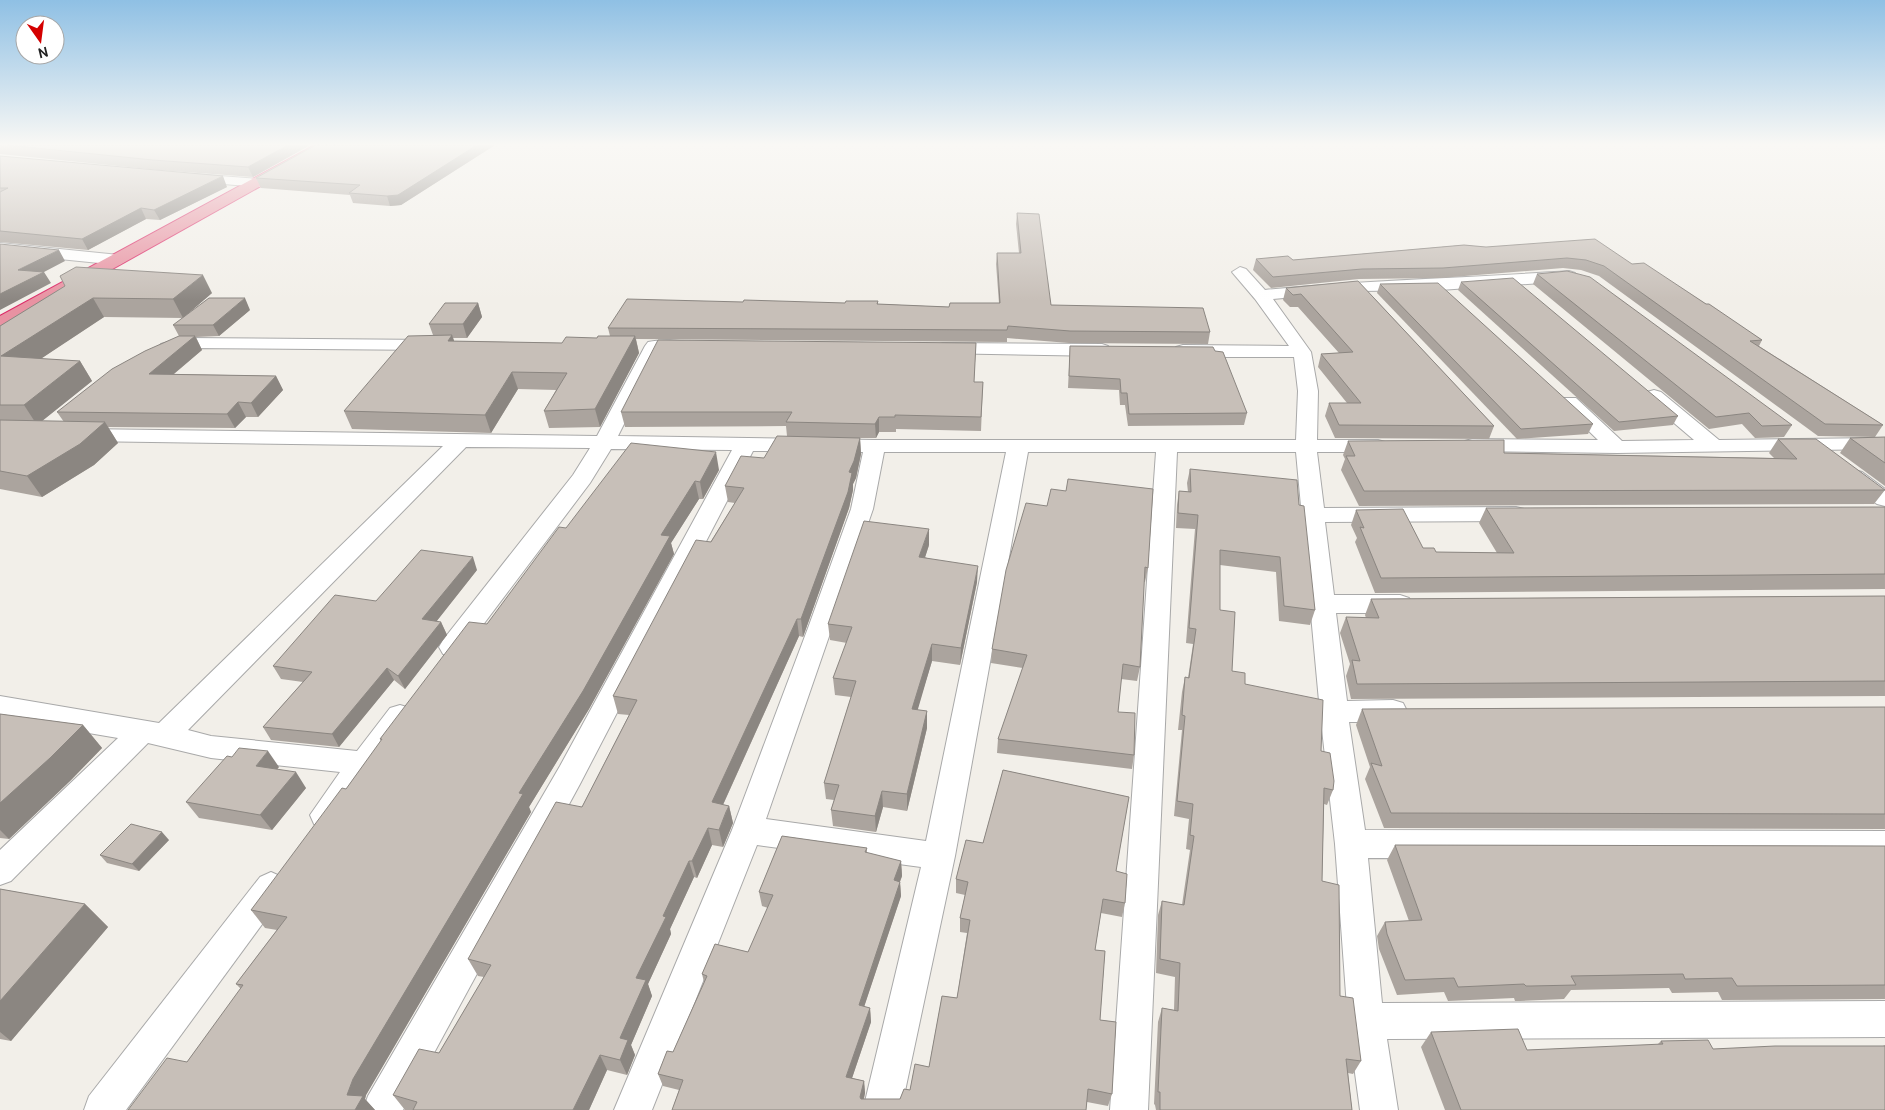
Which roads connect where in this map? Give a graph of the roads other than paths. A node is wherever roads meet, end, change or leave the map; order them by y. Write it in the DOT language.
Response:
graph roads {
  1 [pos="235,197"];
  2 [pos="0,248"];
  3 [pos="119,260"];
  4 [pos="1240,272"];
  5 [pos="1512,278"];
  6 [pos="1592,282"];
  7 [pos="1440,284"];
  8 [pos="1261,295"];
  9 [pos="1534,297"];
  10 [pos="1461,304"];
  11 [pos="0,324"];
  12 [pos="448,345"];
  13 [pos="714,347"];
  14 [pos="923,349"];
  15 [pos="1122,350"];
  16 [pos="1162,351"];
  17 [pos="1302,352"];
  18 [pos="150,355"];
  19 [pos="1639,384"];
  20 [pos="1554,388"];
  21 [pos="1786,426"];
  22 [pos="63,434"];
  23 [pos="461,440"];
  24 [pos="606,441"];
  25 [pos="746,443"];
  26 [pos="1809,443"];
  27 [pos="1879,444"];
  28 [pos="1451,445"];
  29 [pos="875,446"];
  30 [pos="1306,446"];
  31 [pos="1393,446"];
  32 [pos="1617,446"];
  33 [pos="1714,446"];
  34 [pos="1018,447"];
  35 [pos="1167,447"];
  36 [pos="1885,500"];
  37 [pos="1540,514"];
  38 [pos="1314,515"];
  39 [pos="1325,604"];
  40 [pos="1423,604"];
  41 [pos="440,663"];
  42 [pos="411,702"];
  43 [pos="0,707"];
  44 [pos="1423,711"];
  45 [pos="1334,712"];
  46 [pos="154,734"];
  47 [pos="364,763"];
  48 [pos="747,830"];
  49 [pos="311,834"];
  50 [pos="1351,844"];
  51 [pos="1885,845"];
  52 [pos="939,856"];
  53 [pos="287,866"];
  54 [pos="0,871"];
  55 [pos="1885,1019"];
  56 [pos="1366,1020"];
  57 [pos="103,1110"];
  58 [pos="382,1110"];
  59 [pos="633,1110"];
  60 [pos="882,1110"];
  61 [pos="1129,1110"];
  62 [pos="1379,1110"];
  1 -- 3 [label="highway"];
  2 -- 3 [label="street"];
  3 -- 11 [label="highway"];
  4 -- 8 [label="street"];
  5 -- 6 [label="street"];
  5 -- 7 [label="street"];
  5 -- 9 [label="street"];
  7 -- 8 [label="street"];
  7 -- 10 [label="street"];
  8 -- 17 [label="street"];
  12 -- 18 [label="street"];
  13 -- 24 [label="street"];
  14 -- 15 [label="street"];
  16 -- 17 [label="street"];
  17 -- 30 [label="street"];
  19 -- 33 [label="street"];
  20 -- 32 [label="street"];
  21 -- 26 [label="street"];
  22 -- 23 [label="street"];
  23 -- 24 [label="street"];
  23 -- 46 [label="street"];
  24 -- 25 [label="street"];
  24 -- 41 [label="street"];
  25 -- 29 [label="street"];
  25 -- 58 [label="street"];
  26 -- 27 [label="street"];
  26 -- 33 [label="street"];
  26 -- 36 [label="street"];
  28 -- 32 [label="street"];
  29 -- 34 [label="street"];
  29 -- 48 [label="street"];
  30 -- 31 [label="street"];
  30 -- 35 [label="street"];
  30 -- 38 [label="street"];
  32 -- 33 [label="street"];
  34 -- 35 [label="street"];
  34 -- 52 [label="street"];
  35 -- 61 [label="street"];
  37 -- 38 [label="street"];
  38 -- 39 [label="street"];
  39 -- 40 [label="street"];
  39 -- 45 [label="street"];
  42 -- 47 [label="street"];
  43 -- 46 [label="street"];
  44 -- 45 [label="street"];
  45 -- 50 [label="street"];
  46 -- 47 [label="street"];
  46 -- 54 [label="street"];
  47 -- 49 [label="street"];
  48 -- 52 [label="street"];
  48 -- 59 [label="street"];
  50 -- 51 [label="street"];
  50 -- 56 [label="street"];
  52 -- 60 [label="street"];
  53 -- 57 [label="street"];
  55 -- 56 [label="street"];
  56 -- 62 [label="street"];
}
